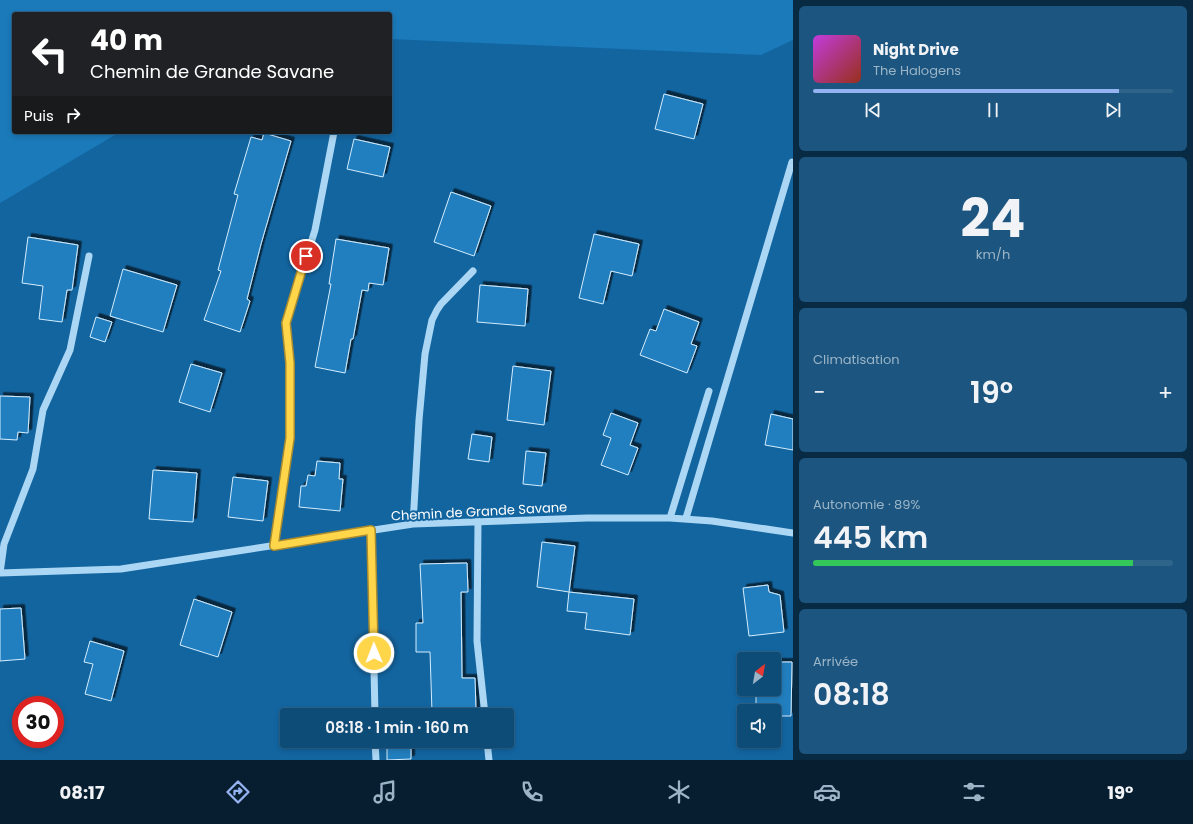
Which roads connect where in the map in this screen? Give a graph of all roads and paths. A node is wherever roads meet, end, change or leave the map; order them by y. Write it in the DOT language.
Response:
graph roads {
  1 [pos="334,134"];
  2 [pos="792,162"];
  3 [pos="89,256"];
  4 [pos="473,271"];
  5 [pos="709,391"];
  6 [pos="670,518"];
  7 [pos="686,518"];
  8 [pos="478,521"];
  9 [pos="413,524"];
  10 [pos="371,530"];
  11 [pos="793,533"];
  12 [pos="274,546"];
  13 [pos="0,573"];
  14 [pos="375,708"];
  15 [pos="484,708"];
  16 [pos="375,748"];
  17 [pos="488,748"];
  18 [pos="376,760"];
  19 [pos="489,760"];
  1 -- 12 [label="street"];
  2 -- 7 [label="street"];
  3 -- 13 [label="street"];
  4 -- 9 [label="street"];
  5 -- 6 [label="street"];
  6 -- 7 [label="street, Chemin de Grande Savane"];
  6 -- 8 [label="street, Chemin de Grande Savane"];
  7 -- 11 [label="street, Chemin de Grande Savane"];
  8 -- 9 [label="street, Chemin de Grande Savane"];
  8 -- 15 [label="street"];
  9 -- 10 [label="street, Chemin de Grande Savane"];
  10 -- 12 [label="street, Chemin de Grande Savane"];
  10 -- 14 [label="street"];
  12 -- 13 [label="street, Chemin de Grande Savane"];
  16 -- 18 [label="street"];
  17 -- 19 [label="street"];
}
